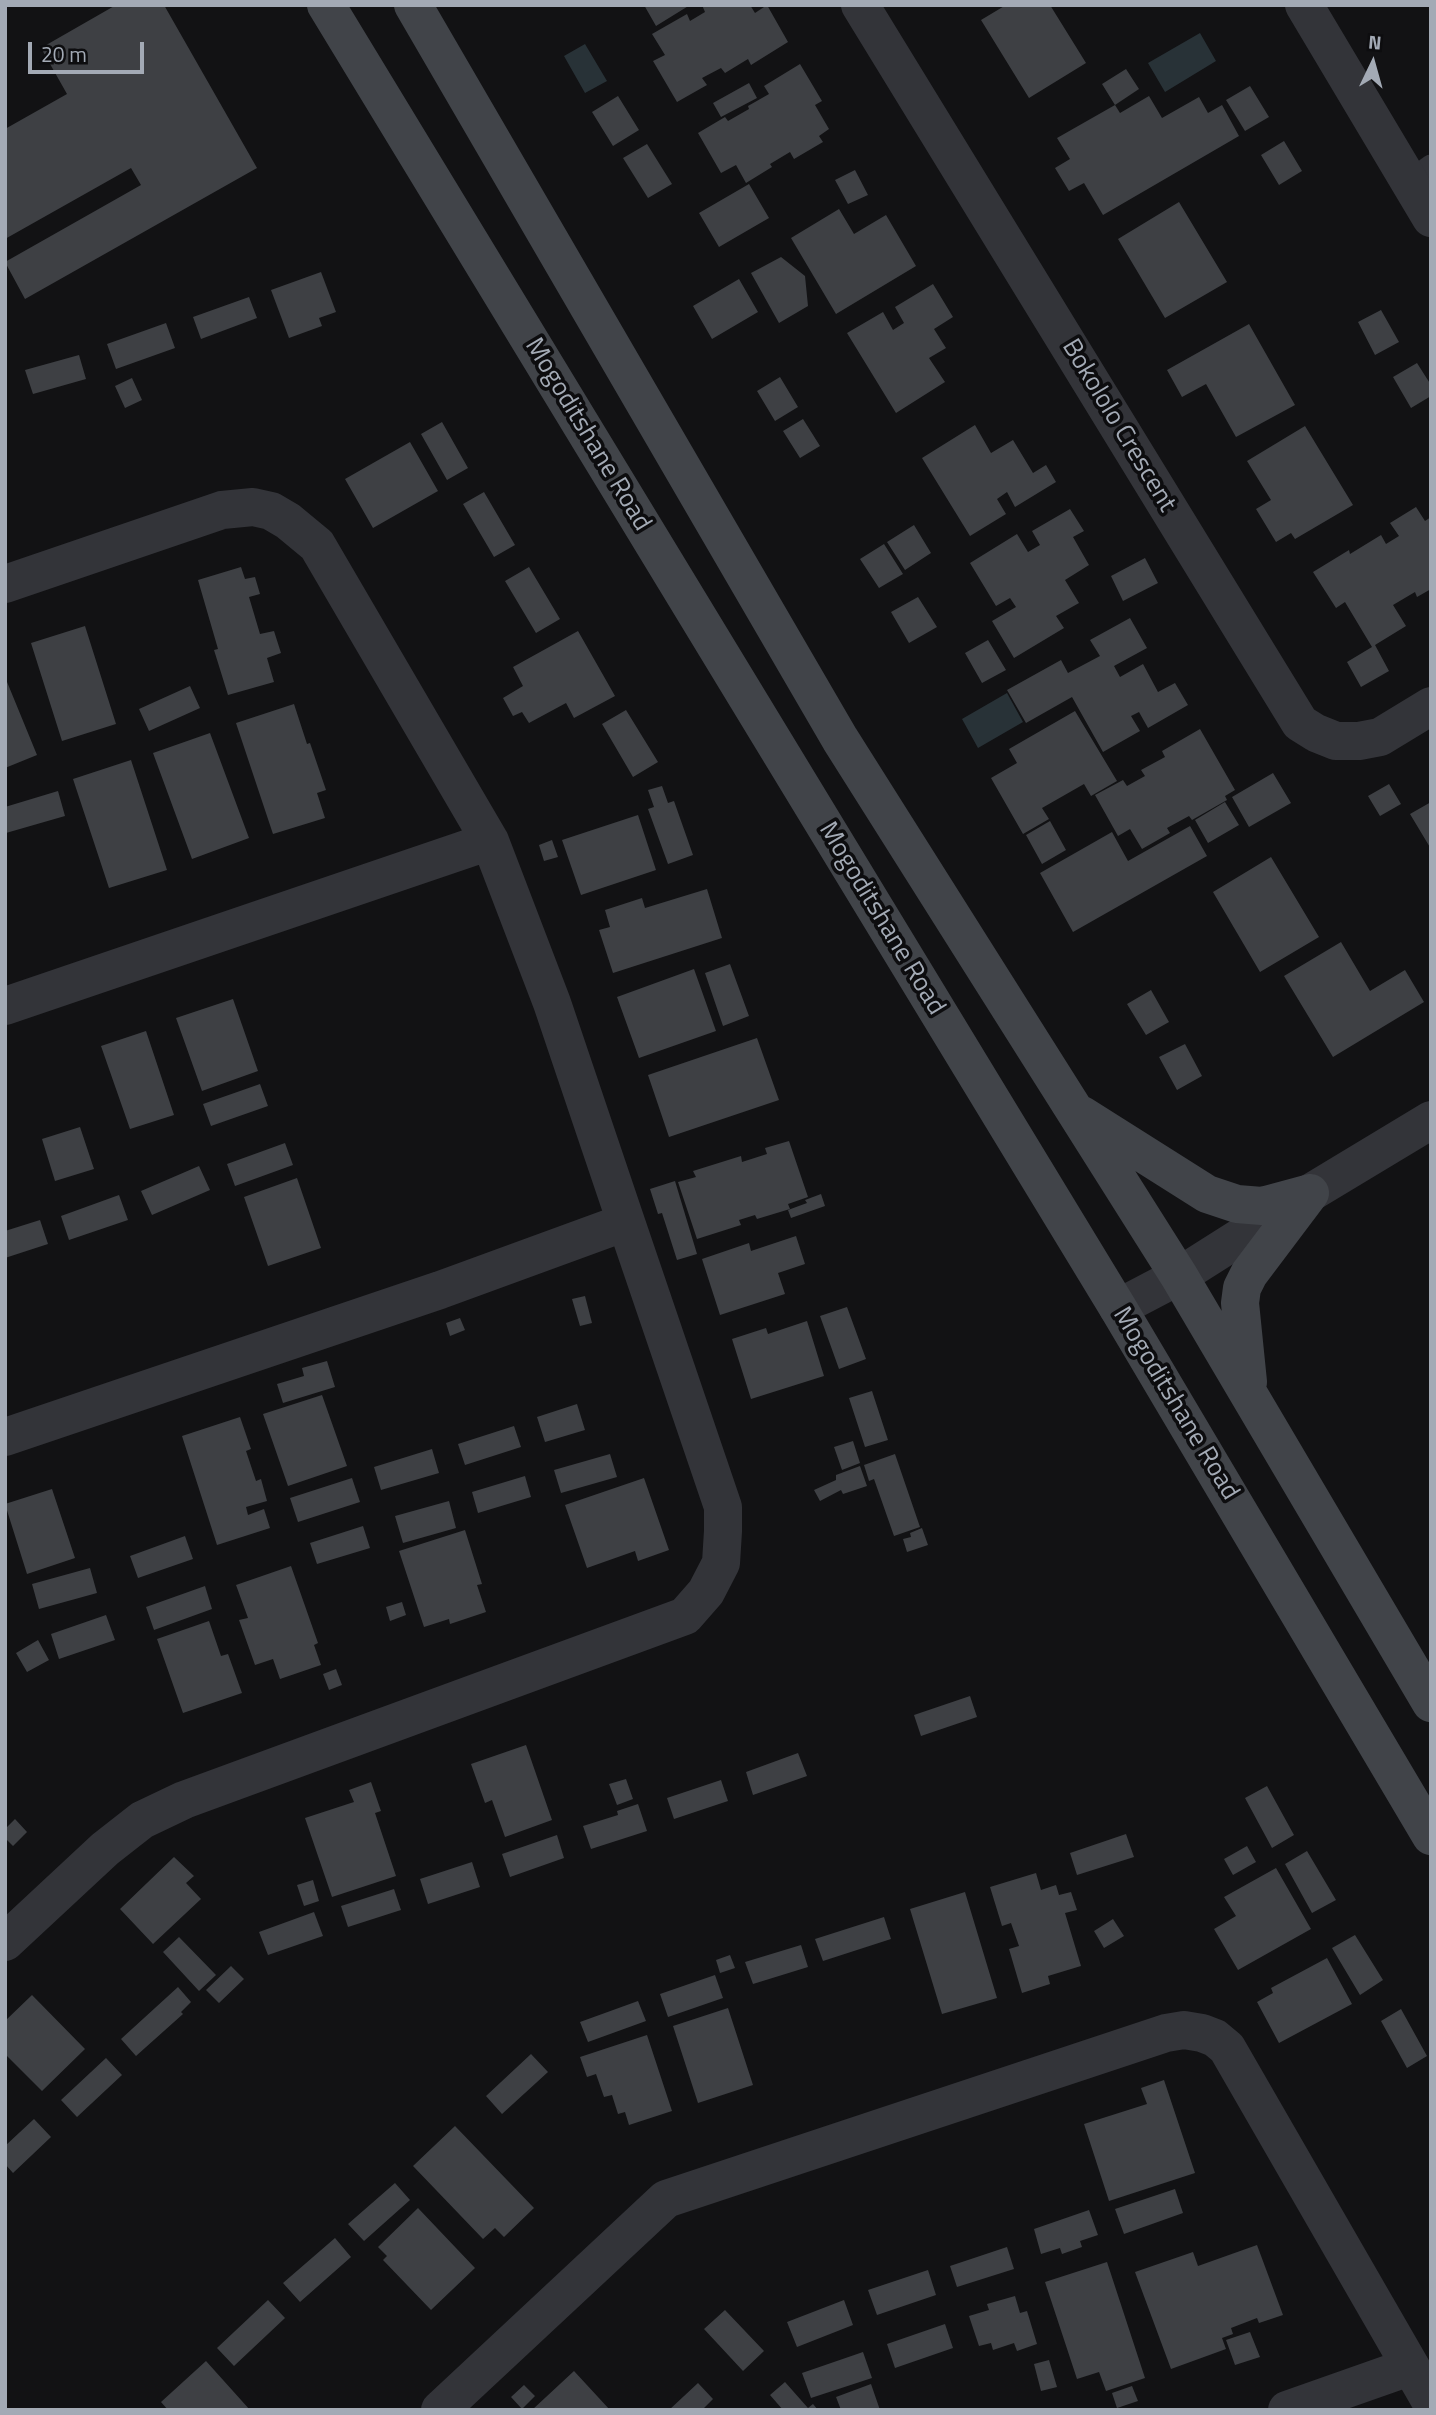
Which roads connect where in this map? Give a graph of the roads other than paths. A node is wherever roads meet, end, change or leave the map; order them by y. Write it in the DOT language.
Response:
graph roads {
  1 [pos="326,5"];
  2 [pos="413,5"];
  3 [pos="860,5"];
  4 [pos="1304,5"];
  5 [pos="1420,174"];
  6 [pos="1431,219"];
  7 [pos="5,584"];
  8 [pos="1431,706"];
  9 [pos="489,841"];
  10 [pos="5,1006"];
  11 [pos="1071,1108"];
  12 [pos="1431,1120"];
  13 [pos="1310,1193"];
  14 [pos="626,1222"];
  15 [pos="1179,1276"];
  16 [pos="1118,1308"];
  17 [pos="1250,1397"];
  18 [pos="5,1437"];
  19 [pos="1431,1703"];
  20 [pos="1431,1836"];
  21 [pos="5,1942"];
  22 [pos="1409,2367"];
  23 [pos="1431,2402"];
  24 [pos="440,2410"];
  25 [pos="1287,2410"];
  1 -- 16 [label="main road, Mogoditshane Road"];
  2 -- 11 [label="main road"];
  3 -- 8 [label="street, Bokololo Crescent"];
  4 -- 5 [label="street"];
  5 -- 6 [label="street"];
  7 -- 9 [label="street"];
  9 -- 10 [label="street"];
  9 -- 14 [label="street"];
  11 -- 13 [label="main road"];
  11 -- 15 [label="main road"];
  12 -- 13 [label="street"];
  13 -- 15 [label="street"];
  13 -- 17 [label="main road"];
  14 -- 18 [label="street"];
  14 -- 21 [label="street"];
  15 -- 16 [label="street"];
  15 -- 17 [label="main road"];
  16 -- 20 [label="main road, Mogoditshane Road"];
  17 -- 19 [label="main road"];
  22 -- 23 [label="street"];
  22 -- 24 [label="street"];
  22 -- 25 [label="street"];
}
